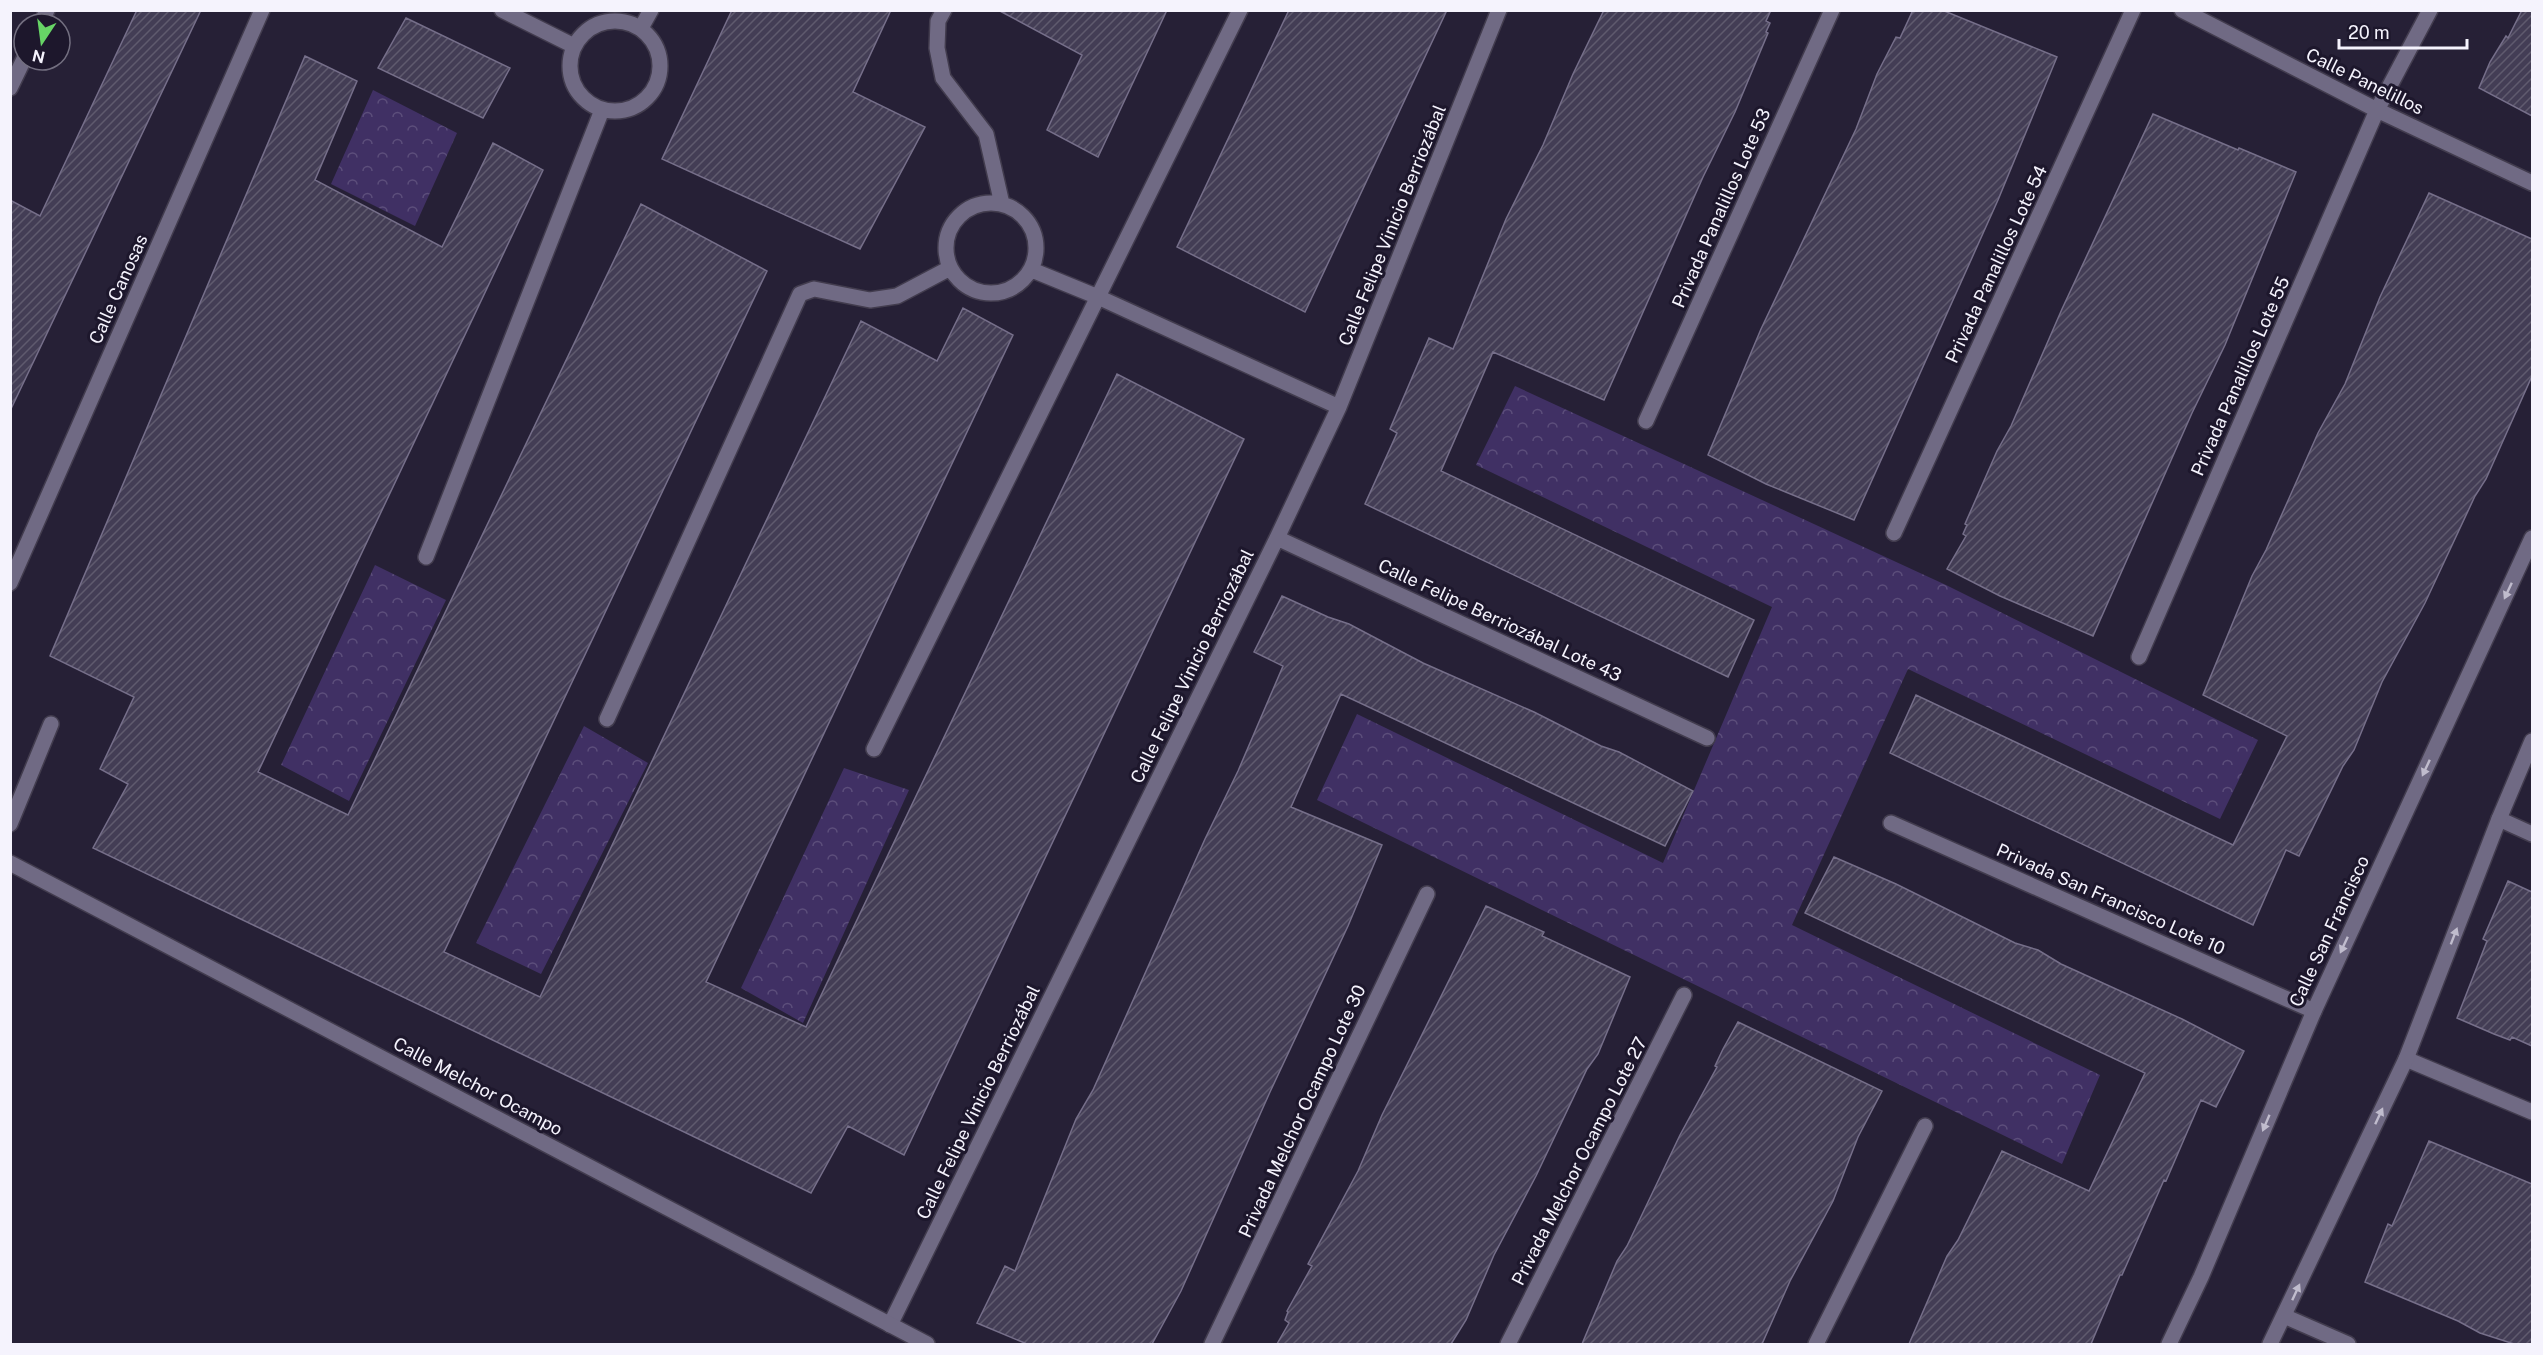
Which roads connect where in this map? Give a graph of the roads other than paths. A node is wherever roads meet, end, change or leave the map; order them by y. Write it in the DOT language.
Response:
graph roads {
  1 [pos="262,10"];
  2 [pos="502,10"];
  3 [pos="651,10"];
  4 [pos="944,10"];
  5 [pos="1240,10"];
  6 [pos="1499,10"];
  7 [pos="1832,10"];
  8 [pos="2133,10"];
  9 [pos="2182,10"];
  10 [pos="2430,10"];
  11 [pos="642,28"];
  12 [pos="574,46"];
  13 [pos="18,72"];
  14 [pos="10,88"];
  15 [pos="602,110"];
  16 [pos="2377,110"];
  17 [pos="2532,183"];
  18 [pos="1002,204"];
  19 [pos="950,267"];
  20 [pos="1032,270"];
  21 [pos="1098,297"];
  22 [pos="1339,407"];
  23 [pos="1646,421"];
  24 [pos="1894,533"];
  25 [pos="1277,538"];
  26 [pos="2532,538"];
  27 [pos="426,556"];
  28 [pos="10,583"];
  29 [pos="2139,657"];
  30 [pos="607,718"];
  31 [pos="51,724"];
  32 [pos="1707,738"];
  33 [pos="2532,741"];
  34 [pos="874,749"];
  35 [pos="2499,819"];
  36 [pos="1891,823"];
  37 [pos="10,824"];
  38 [pos="2532,834"];
  39 [pos="10,863"];
  40 [pos="1427,894"];
  41 [pos="1684,995"];
  42 [pos="2314,1011"];
  43 [pos="2406,1059"];
  44 [pos="2532,1112"];
  45 [pos="1925,1126"];
  46 [pos="2284,1316"];
  47 [pos="890,1325"];
  48 [pos="927,1344"];
  49 [pos="1212,1344"];
  50 [pos="1508,1344"];
  51 [pos="1816,1344"];
  52 [pos="2169,1344"];
  53 [pos="2270,1344"];
  54 [pos="2348,1344"];
  1 -- 28 [label="street, Calle Canosas"];
  2 -- 12 [label="street"];
  3 -- 11 [label="street"];
  4 -- 18 [label="street"];
  5 -- 21 [label="street"];
  6 -- 22 [label="street, Calle Felipe Vinicio Berriozábal"];
  7 -- 23 [label="street, Privada Panalillos Lote 53"];
  8 -- 24 [label="street, Privada Panalillos Lote 54"];
  9 -- 16 [label="street, Calle Panelillos"];
  10 -- 16 [label="street, Privada Panalillos Lote 55"];
  11 -- 12 [label="street"];
  11 -- 15 [label="street"];
  12 -- 15 [label="street"];
  13 -- 14 [label="street"];
  15 -- 27 [label="street"];
  16 -- 17 [label="street, Calle Panelillos"];
  16 -- 29 [label="street, Privada Panalillos Lote 55"];
  18 -- 19 [label="street"];
  18 -- 20 [label="street"];
  19 -- 20 [label="street"];
  19 -- 30 [label="street"];
  20 -- 21 [label="street"];
  21 -- 22 [label="street"];
  21 -- 34 [label="street"];
  22 -- 25 [label="street, Calle Felipe Vinicio Berriozábal"];
  25 -- 32 [label="street, Calle Felipe Berriozábal Lote 43"];
  25 -- 47 [label="street, Calle Felipe Vinicio Berriozábal"];
  26 -- 42 [label="street, Calle San Francisco, one-way"];
  31 -- 37 [label="street"];
  33 -- 35 [label="street"];
  35 -- 38 [label="street"];
  43 -- 35 [label="street, one-way"];
  36 -- 42 [label="street, Privada San Francisco Lote 10"];
  39 -- 47 [label="street, Calle Melchor Ocampo"];
  40 -- 49 [label="street, Privada Melchor Ocampo Lote 30"];
  41 -- 50 [label="street, Privada Melchor Ocampo Lote 27"];
  42 -- 52 [label="street, Calle San Francisco, one-way"];
  43 -- 44 [label="street"];
  46 -- 43 [label="street, one-way"];
  45 -- 51 [label="street"];
  46 -- 53 [label="street"];
  46 -- 54 [label="street"];
  47 -- 48 [label="street, Calle Melchor Ocampo"];
}
